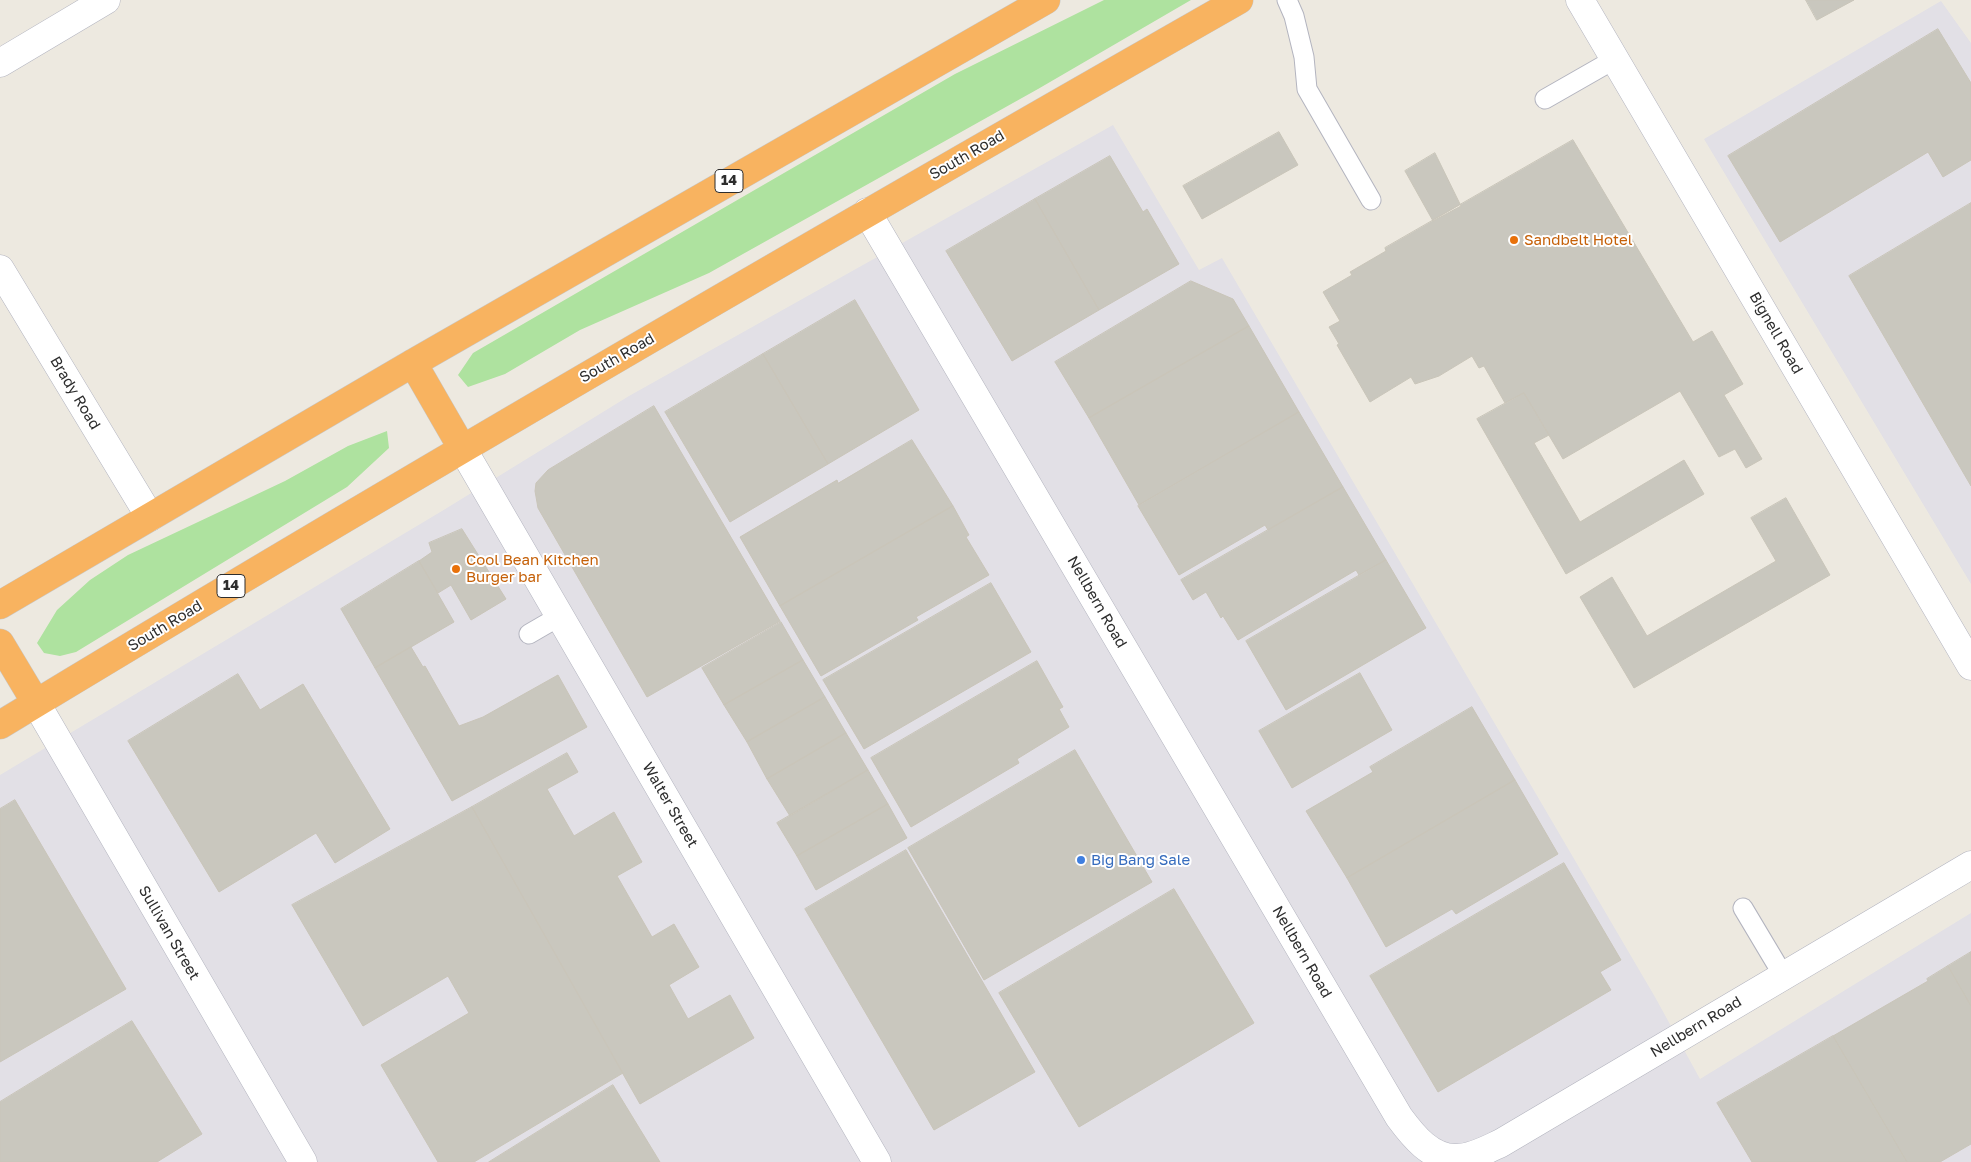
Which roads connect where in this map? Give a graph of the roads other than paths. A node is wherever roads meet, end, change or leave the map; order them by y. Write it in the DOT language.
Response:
graph roads {
  1 [pos="106,0"];
  2 [pos="1046,0"];
  3 [pos="1239,0"];
  4 [pos="1288,0"];
  5 [pos="1580,0"];
  6 [pos="1615,59"];
  7 [pos="0,62"];
  8 [pos="1545,99"];
  9 [pos="1371,200"];
  10 [pos="867,212"];
  11 [pos="0,269"];
  12 [pos="413,363"];
  13 [pos="462,448"];
  14 [pos="150,517"];
  15 [pos="0,605"];
  16 [pos="560,616"];
  17 [pos="528,634"];
  18 [pos="0,643"];
  19 [pos="1971,666"];
  20 [pos="36,703"];
  21 [pos="0,724"];
  22 [pos="1971,865"];
  23 [pos="1744,908"];
  24 [pos="1783,975"];
  25 [pos="303,1162"];
  26 [pos="877,1162"];
  1 -- 7 [label="street"];
  2 -- 12 [label="highway, 14"];
  3 -- 10 [label="highway, South Road / 14"];
  4 -- 9 [label="lane"];
  5 -- 6 [label="street, Bignell Road"];
  6 -- 8 [label="lane"];
  6 -- 19 [label="street, Bignell Road"];
  10 -- 13 [label="highway, South Road / 14"];
  10 -- 24 [label="street, Nellbern Road"];
  11 -- 14 [label="street, Brady Road"];
  12 -- 13 [label="highway"];
  12 -- 14 [label="highway, 14"];
  13 -- 16 [label="street, Walter Street"];
  13 -- 20 [label="highway, South Road / 14"];
  14 -- 15 [label="highway, 14"];
  16 -- 17 [label="lane"];
  16 -- 26 [label="street, Walter Street"];
  18 -- 20 [label="highway"];
  20 -- 21 [label="highway, South Road / 14"];
  20 -- 25 [label="street, Sullivan Street"];
  22 -- 24 [label="street, Nellbern Road"];
  23 -- 24 [label="lane"];
}
